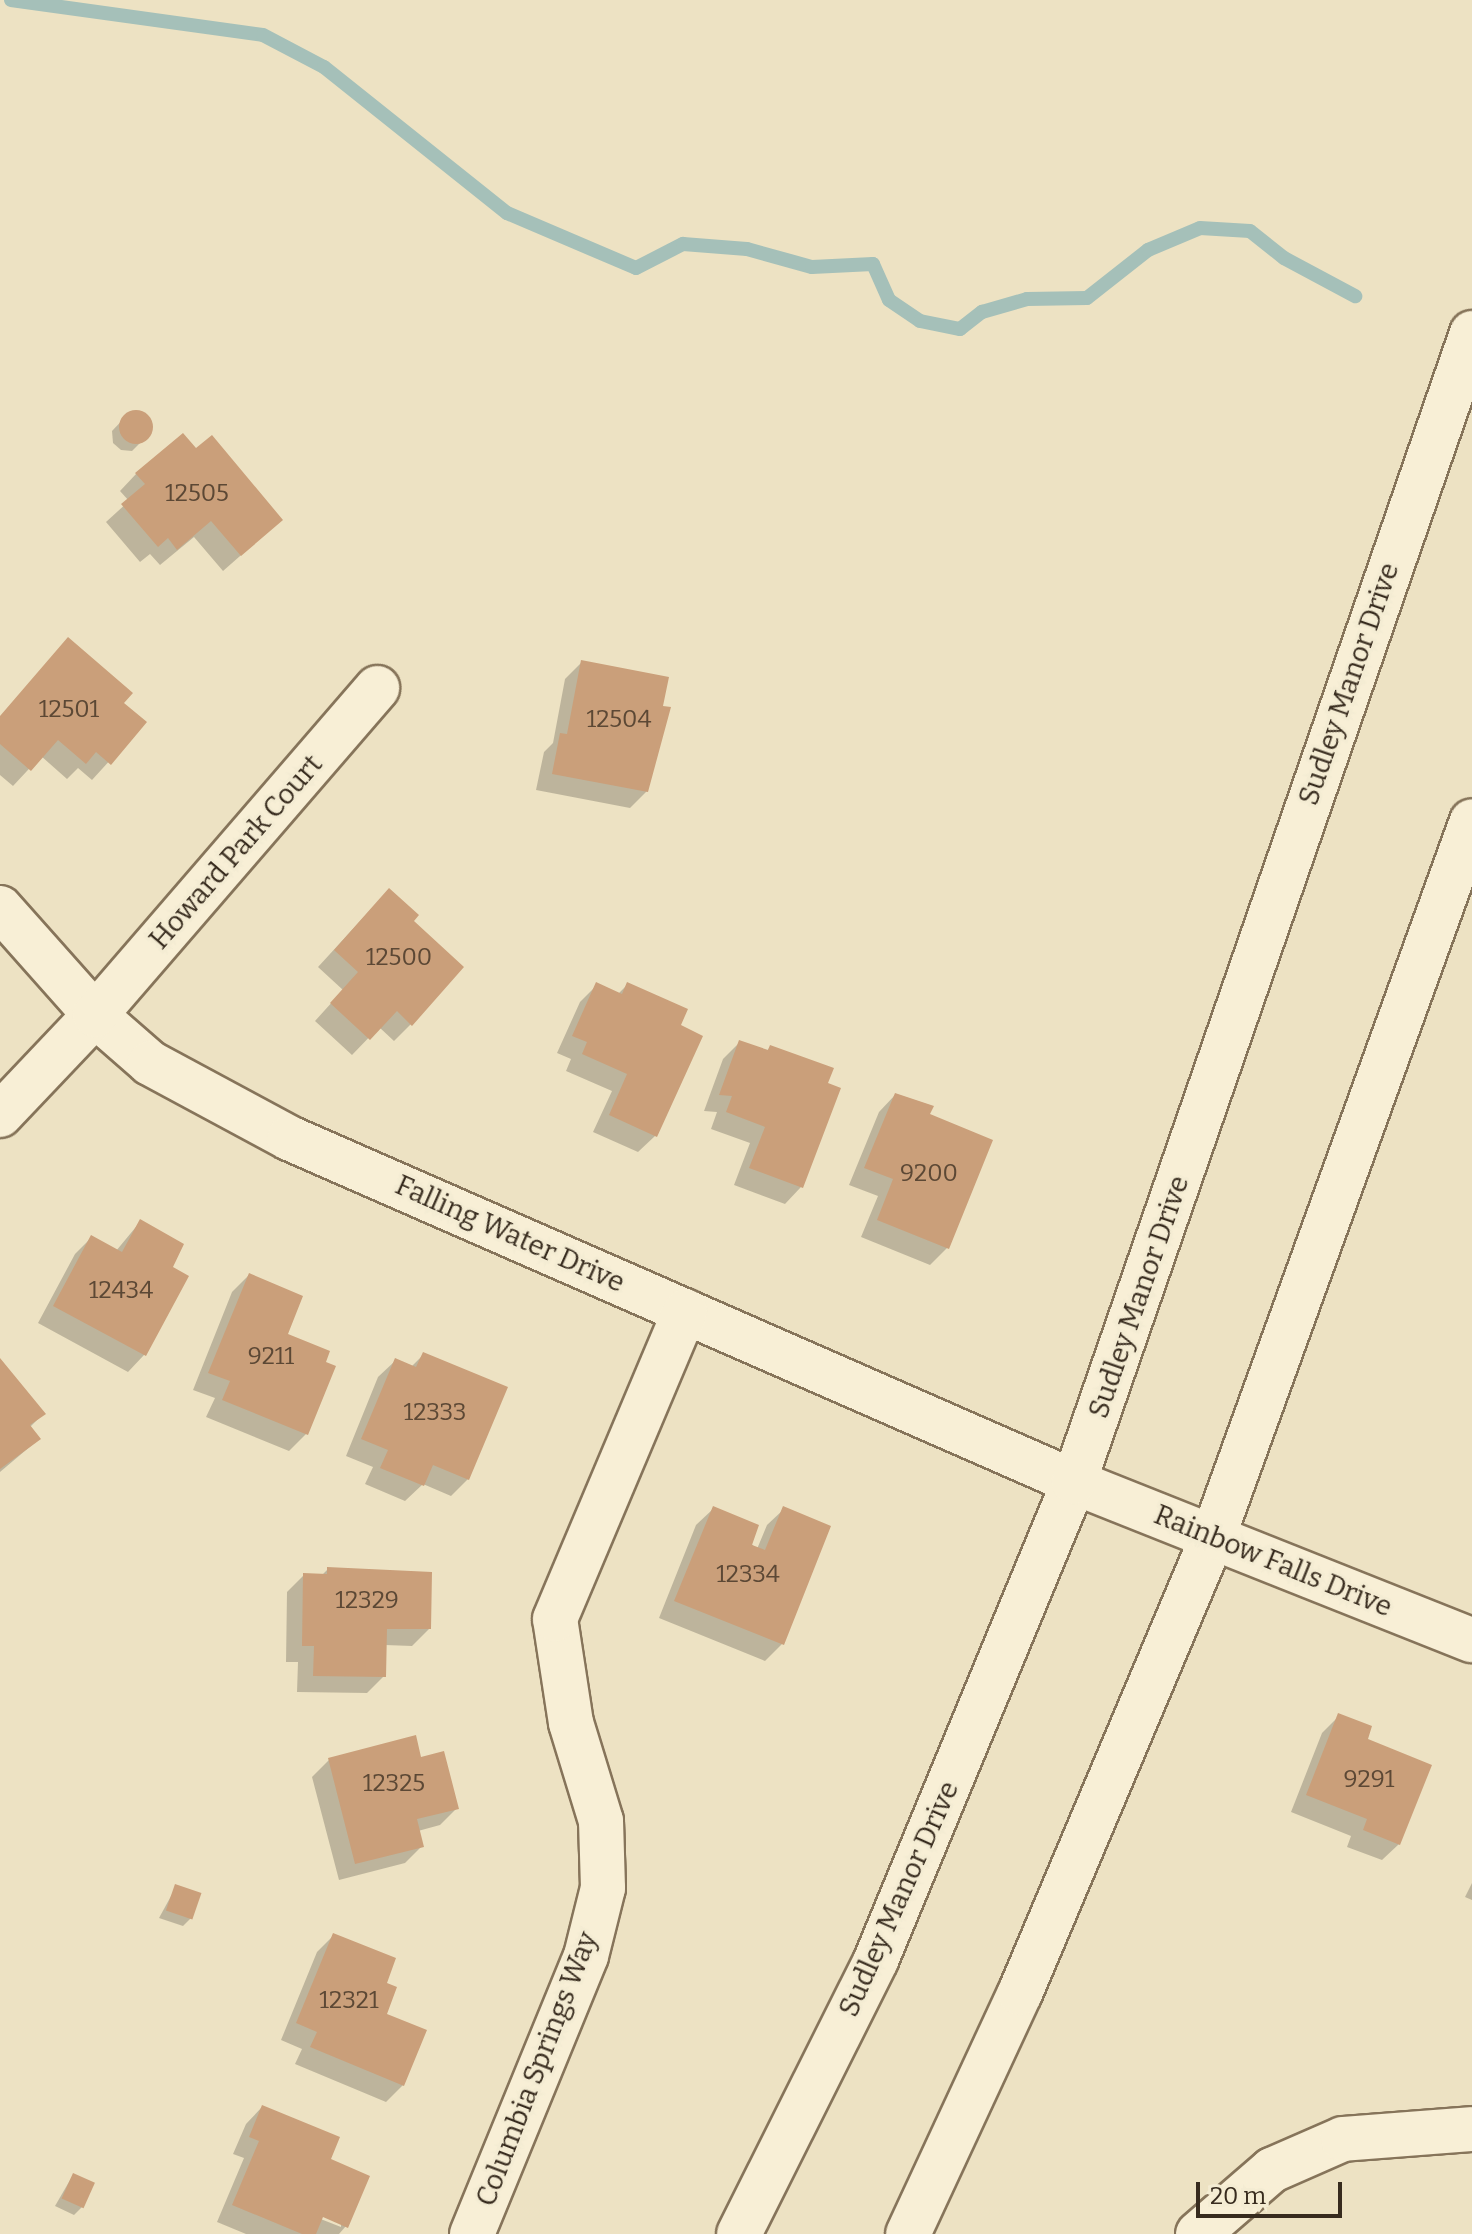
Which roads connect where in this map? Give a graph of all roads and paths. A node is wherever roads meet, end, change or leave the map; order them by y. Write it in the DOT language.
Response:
graph roads {
  1 [pos="1472,333"];
  2 [pos="377,688"];
  3 [pos="1472,821"];
  4 [pos="0,908"];
  5 [pos="95,1015"];
  6 [pos="0,1115"];
  7 [pos="685,1311"];
  8 [pos="1074,1482"];
  9 [pos="1213,1537"];
  10 [pos="1472,1640"];
  11 [pos="1472,2129"];
  12 [pos="472,2234"];
  13 [pos="739,2234"];
  14 [pos="908,2234"];
  15 [pos="1198,2234"];
  1 -- 8 [label="main road, Sudley Manor Drive"];
  2 -- 5 [label="main road, Howard Park Court"];
  3 -- 9 [label="main road"];
  4 -- 5 [label="main road, Falling Water Drive"];
  5 -- 6 [label="main road, Howard Park Court"];
  5 -- 7 [label="main road, Falling Water Drive"];
  7 -- 8 [label="main road, Falling Water Drive"];
  7 -- 12 [label="main road, Columbia Springs Way"];
  8 -- 9 [label="main road, Rainbow Falls Drive"];
  8 -- 13 [label="main road, Sudley Manor Drive"];
  9 -- 10 [label="main road, Rainbow Falls Drive"];
  9 -- 14 [label="main road"];
  11 -- 15 [label="main road"];
}
